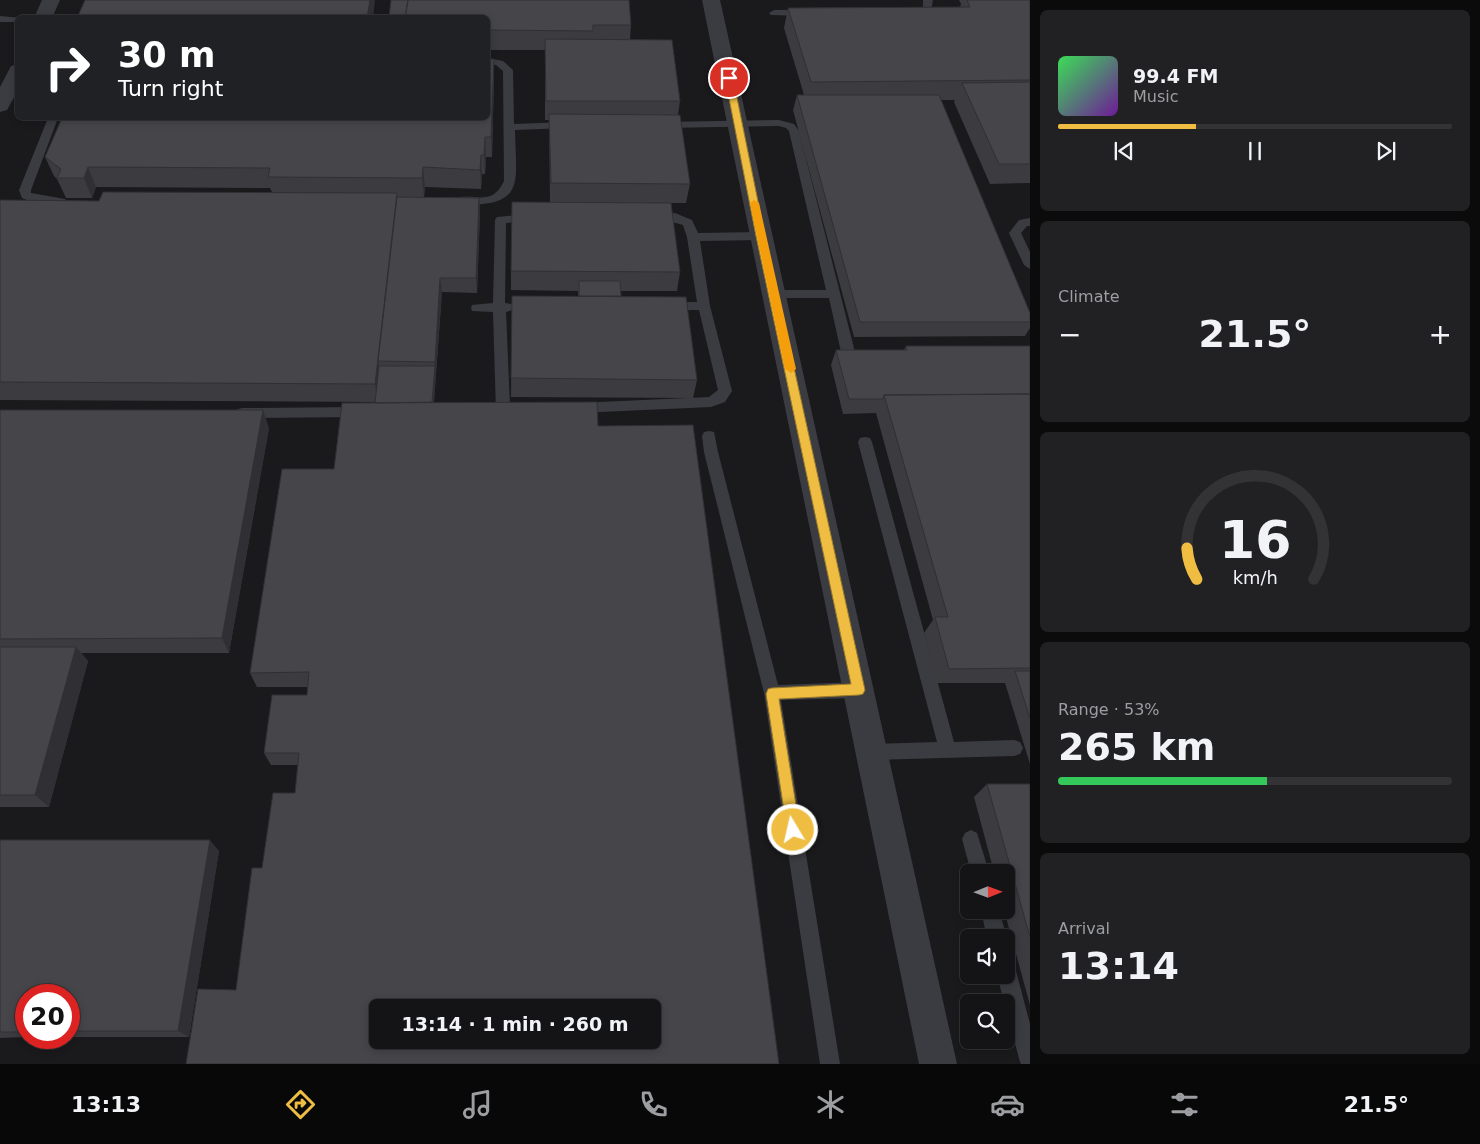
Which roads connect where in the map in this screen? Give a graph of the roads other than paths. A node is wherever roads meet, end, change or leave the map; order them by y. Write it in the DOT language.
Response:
graph roads {
  1 [pos="52,0"];
  2 [pos="711,0"];
  3 [pos="928,0"];
  4 [pos="900,12"];
  5 [pos="774,13"];
  6 [pos="813,13"];
  7 [pos="44,15"];
  8 [pos="0,19"];
  9 [pos="15,19"];
  10 [pos="490,61"];
  11 [pos="15,76"];
  12 [pos="0,106"];
  13 [pos="52,120"];
  14 [pos="739,123"];
  15 [pos="649,125"];
  16 [pos="567,126"];
  17 [pos="508,127"];
  18 [pos="446,201"];
  19 [pos="77,202"];
  20 [pos="540,218"];
  21 [pos="645,218"];
  22 [pos="1030,222"];
  23 [pos="761,236"];
  24 [pos="693,237"];
  25 [pos="1030,265"];
  26 [pos="775,294"];
  27 [pos="835,294"];
  28 [pos="658,306"];
  29 [pos="704,306"];
  30 [pos="500,307"];
  31 [pos="519,307"];
  32 [pos="478,308"];
  33 [pos="848,352"];
  34 [pos="562,409"];
  35 [pos="522,411"];
  36 [pos="360,412"];
  37 [pos="230,413"];
  38 [pos="709,436"];
  39 [pos="866,442"];
  40 [pos="859,690"];
  41 [pos="772,694"];
  42 [pos="947,748"];
  43 [pos="1014,748"];
  44 [pos="872,752"];
  45 [pos="971,839"];
  46 [pos="978,864"];
  47 [pos="1009,984"];
  48 [pos="1030,1062"];
  49 [pos="830,1064"];
  50 [pos="938,1064"];
  1 -- 7 [label="street"];
  2 -- 14 [label="street"];
  3 -- 4 [label="lane"];
  5 -- 6 [label="lane"];
  8 -- 9 [label="lane"];
  10 -- 17 [label="lane"];
  11 -- 12 [label="street"];
  13 -- 19 [label="lane"];
  14 -- 15 [label="lane"];
  14 -- 23 [label="street"];
  14 -- 27 [label="lane"];
  16 -- 17 [label="lane"];
  17 -- 18 [label="lane"];
  20 -- 30 [label="lane"];
  21 -- 24 [label="lane"];
  22 -- 25 [label="lane"];
  23 -- 24 [label="lane"];
  23 -- 26 [label="street"];
  24 -- 29 [label="lane"];
  26 -- 27 [label="lane"];
  26 -- 40 [label="street"];
  27 -- 33 [label="lane"];
  28 -- 29 [label="lane"];
  29 -- 34 [label="lane"];
  30 -- 31 [label="lane"];
  30 -- 32 [label="lane"];
  30 -- 35 [label="lane"];
  36 -- 37 [label="lane"];
  38 -- 41 [label="lane"];
  39 -- 42 [label="lane"];
  40 -- 41 [label="lane"];
  40 -- 44 [label="street"];
  41 -- 49 [label="lane"];
  42 -- 43 [label="lane"];
  42 -- 44 [label="lane"];
  44 -- 50 [label="street"];
  45 -- 46 [label="lane"];
  47 -- 48 [label="lane"];
}
